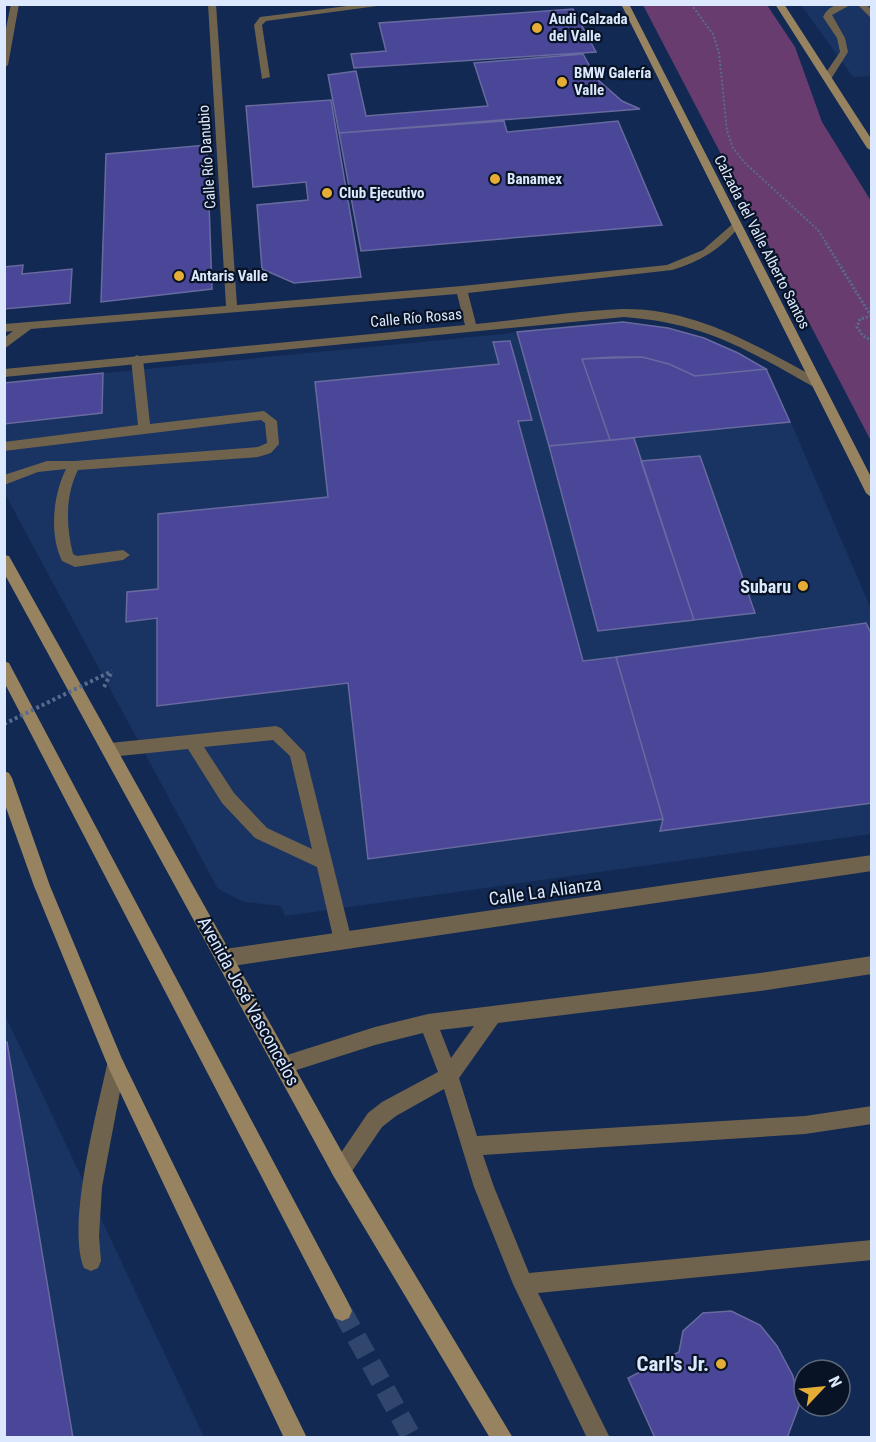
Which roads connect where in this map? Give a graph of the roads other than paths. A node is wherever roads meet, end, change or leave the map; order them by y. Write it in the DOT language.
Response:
graph roads {
  1 [pos="15,4"];
  2 [pos="212,4"];
  3 [pos="387,4"];
  4 [pos="625,4"];
  5 [pos="779,4"];
  6 [pos="848,4"];
  7 [pos="861,4"];
  8 [pos="872,16"];
  9 [pos="4,65"];
  10 [pos="266,77"];
  11 [pos="828,77"];
  12 [pos="872,148"];
  13 [pos="736,224"];
  14 [pos="462,290"];
  15 [pos="232,308"];
  16 [pos="29,327"];
  17 [pos="4,328"];
  18 [pos="472,328"];
  19 [pos="4,345"];
  20 [pos="137,359"];
  21 [pos="4,373"];
  22 [pos="816,383"];
  23 [pos="144,429"];
  24 [pos="4,447"];
  25 [pos="74,466"];
  26 [pos="4,480"];
  27 [pos="872,493"];
  28 [pos="123,555"];
  29 [pos="4,560"];
  30 [pos="4,667"];
  31 [pos="192,742"];
  32 [pos="110,750"];
  33 [pos="4,778"];
  34 [pos="324,862"];
  35 [pos="872,863"];
  36 [pos="343,940"];
  37 [pos="225,958"];
  38 [pos="872,965"];
  39 [pos="493,1015"];
  40 [pos="428,1023"];
  41 [pos="116,1065"];
  42 [pos="284,1065"];
  43 [pos="449,1076"];
  44 [pos="872,1115"];
  45 [pos="471,1146"];
  46 [pos="341,1170"];
  47 [pos="872,1250"];
  48 [pos="92,1261"];
  49 [pos="523,1284"];
  50 [pos="342,1311"];
  51 [pos="296,1437"];
  52 [pos="502,1437"];
  53 [pos="599,1437"];
  1 -- 9 [label="street"];
  2 -- 15 [label="street, Calle Río Danubio"];
  3 -- 10 [label="street"];
  4 -- 13 [label="main road, Calzada del Valle Alberto Santos"];
  5 -- 11 [label="main road"];
  6 -- 11 [label="street"];
  7 -- 8 [label="street"];
  11 -- 12 [label="main road"];
  13 -- 14 [label="street, Calle Río Rosas"];
  13 -- 22 [label="main road, Calzada del Valle Alberto Santos"];
  14 -- 15 [label="street, Calle Río Rosas"];
  14 -- 18 [label="street"];
  15 -- 16 [label="street, Calle Río Rosas"];
  16 -- 17 [label="street, Calle Río Rosas"];
  16 -- 19 [label="street"];
  18 -- 20 [label="street, Calle Río Rosas"];
  18 -- 22 [label="street, Calle Río Rosas"];
  20 -- 21 [label="street, Calle Río Rosas"];
  20 -- 23 [label="street"];
  22 -- 27 [label="main road, Calzada del Valle Alberto Santos"];
  23 -- 24 [label="street"];
  23 -- 25 [label="street"];
  25 -- 26 [label="street"];
  25 -- 28 [label="street"];
  29 -- 32 [label="main road, Avenida José Vasconcelos"];
  30 -- 50 [label="main road"];
  31 -- 32 [label="street"];
  31 -- 34 [label="street"];
  31 -- 34 [label="street"];
  32 -- 37 [label="main road, Avenida José Vasconcelos"];
  33 -- 41 [label="main road"];
  34 -- 36 [label="street"];
  35 -- 36 [label="street, Calle La Alianza"];
  36 -- 37 [label="street, Calle La Alianza"];
  37 -- 42 [label="main road, Avenida José Vasconcelos"];
  38 -- 39 [label="street"];
  39 -- 40 [label="street"];
  39 -- 43 [label="street"];
  40 -- 42 [label="street"];
  40 -- 43 [label="street"];
  41 -- 48 [label="street"];
  41 -- 51 [label="main road"];
  42 -- 46 [label="main road, Avenida José Vasconcelos"];
  43 -- 45 [label="street"];
  43 -- 46 [label="street"];
  44 -- 45 [label="street"];
  45 -- 49 [label="street"];
  46 -- 52 [label="main road, Avenida José Vasconcelos"];
  47 -- 49 [label="street"];
  49 -- 53 [label="street"];
}
